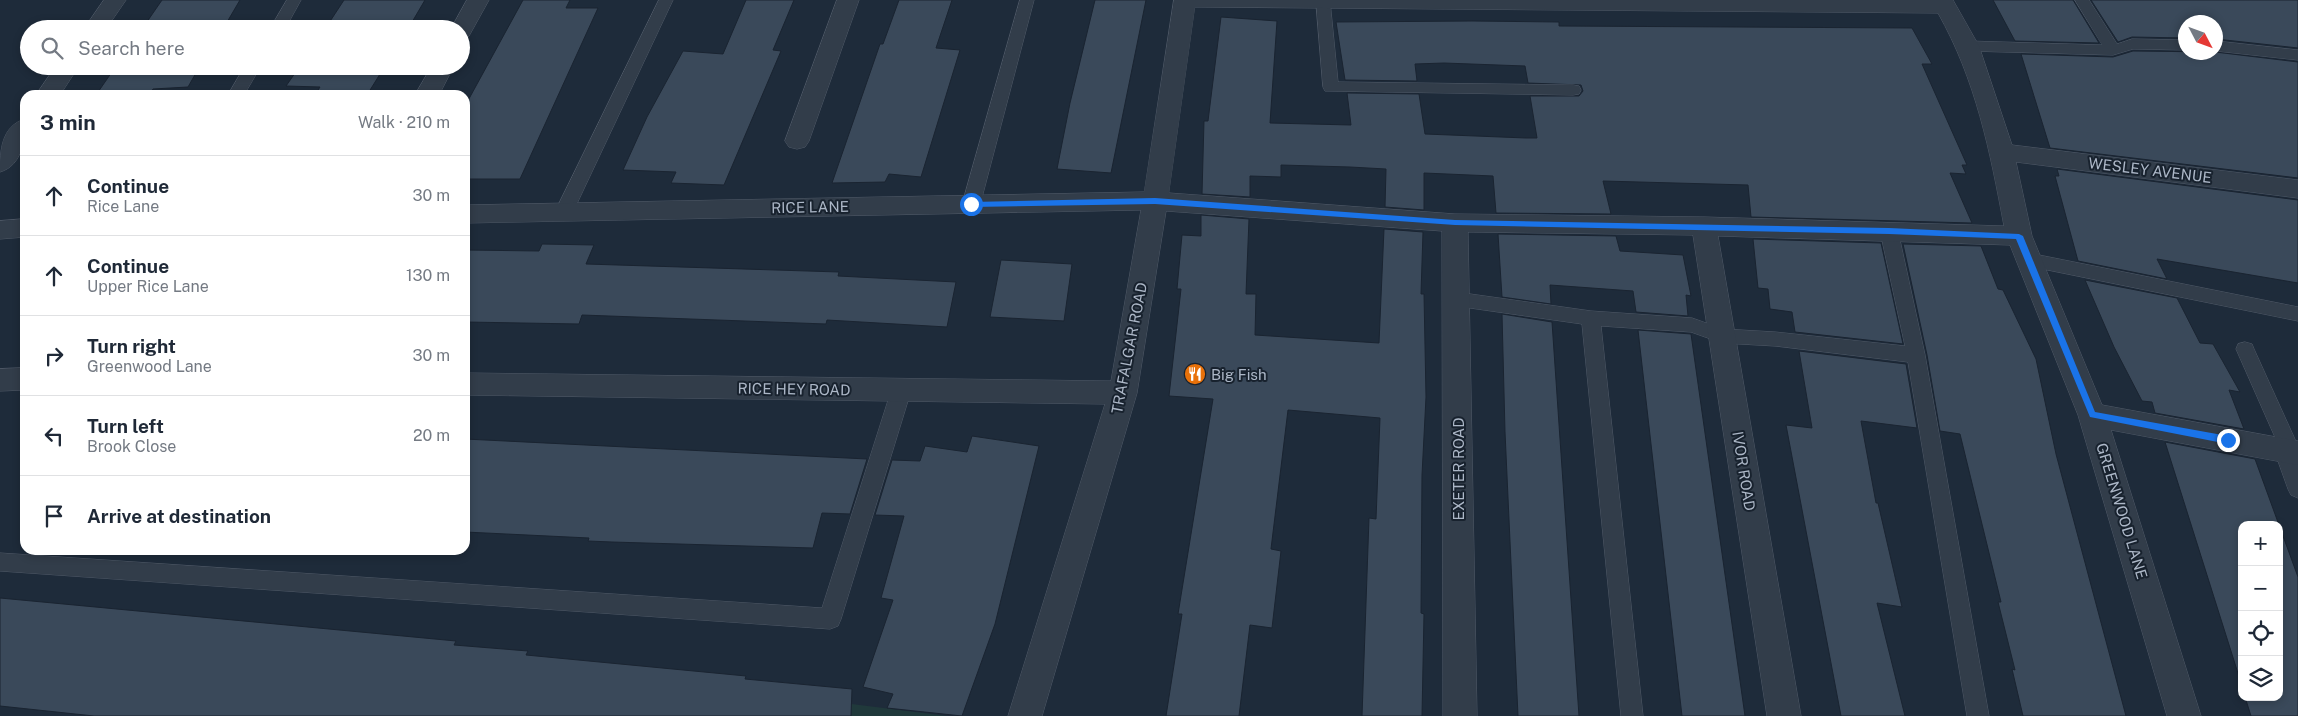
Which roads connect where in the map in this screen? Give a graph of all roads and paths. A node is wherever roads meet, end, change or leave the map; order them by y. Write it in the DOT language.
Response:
graph roads {
  1 [pos="115,0"];
  2 [pos="294,0"];
  3 [pos="478,0"];
  4 [pos="666,0"];
  5 [pos="848,0"];
  6 [pos="1027,0"];
  7 [pos="1185,0"];
  8 [pos="2082,0"];
  9 [pos="1323,1"];
  10 [pos="1944,3"];
  11 [pos="101,20"];
  12 [pos="282,20"];
  13 [pos="467,20"];
  14 [pos="1968,46"];
  15 [pos="2178,46"];
  16 [pos="2223,46"];
  17 [pos="2113,50"];
  18 [pos="2298,55"];
  19 [pos="62,75"];
  20 [pos="248,75"];
  21 [pos="438,75"];
  22 [pos="51,90"];
  23 [pos="239,90"];
  24 [pos="430,90"];
  25 [pos="1573,90"];
  26 [pos="20,134"];
  27 [pos="797,141"];
  28 [pos="2002,152"];
  29 [pos="0,163"];
  30 [pos="2298,189"];
  31 [pos="1155,201"];
  32 [pos="971,204"];
  33 [pos="564,212"];
  34 [pos="470,214"];
  35 [pos="1455,223"];
  36 [pos="1704,226"];
  37 [pos="20,228"];
  38 [pos="0,230"];
  39 [pos="1889,231"];
  40 [pos="2024,248"];
  41 [pos="1456,299"];
  42 [pos="2298,314"];
  43 [pos="1591,318"];
  44 [pos="1722,336"];
  45 [pos="2245,349"];
  46 [pos="1916,355"];
  47 [pos="0,380"];
  48 [pos="20,380"];
  49 [pos="470,384"];
  50 [pos="901,390"];
  51 [pos="1123,393"];
  52 [pos="2092,415"];
  53 [pos="2291,452"];
  54 [pos="2298,489"];
  55 [pos="0,562"];
  56 [pos="1025,716"];
  57 [pos="1460,716"];
  58 [pos="1632,716"];
  59 [pos="1784,716"];
  60 [pos="1978,716"];
  61 [pos="2184,716"];
  1 -- 11 [label="street"];
  2 -- 12 [label="lane"];
  3 -- 13 [label="street"];
  4 -- 33 [label="lane"];
  5 -- 27 [label="street"];
  6 -- 32 [label="lane"];
  7 -- 9 [label="street"];
  7 -- 31 [label="street, TRAFALGAR ROAD"];
  8 -- 17 [label="lane"];
  9 -- 10 [label="street"];
  9 -- 25 [label="lane"];
  10 -- 14 [label="street, GREENWOOD LANE"];
  14 -- 17 [label="lane"];
  14 -- 28 [label="street, GREENWOOD LANE"];
  15 -- 17 [label="lane"];
  16 -- 18 [label="lane"];
  19 -- 22 [label="street"];
  20 -- 23 [label="lane"];
  21 -- 24 [label="street"];
  26 -- 29 [label="street"];
  28 -- 30 [label="street, WESLEY AVENUE"];
  28 -- 40 [label="street, GREENWOOD LANE"];
  31 -- 32 [label="street, RICE LANE"];
  31 -- 35 [label="street, RICE LANE"];
  31 -- 51 [label="street, TRAFALGAR ROAD"];
  32 -- 33 [label="street, RICE LANE"];
  33 -- 34 [label="street, RICE LANE"];
  35 -- 36 [label="street, RICE LANE"];
  35 -- 41 [label="street, EXETER ROAD"];
  36 -- 39 [label="street, RICE LANE"];
  36 -- 44 [label="street, IVOR ROAD"];
  37 -- 38 [label="street"];
  39 -- 40 [label="street, RICE LANE"];
  39 -- 46 [label="lane"];
  40 -- 42 [label="lane"];
  40 -- 52 [label="street, GREENWOOD LANE"];
  41 -- 43 [label="lane"];
  41 -- 57 [label="street, EXETER ROAD"];
  43 -- 44 [label="lane"];
  43 -- 58 [label="lane"];
  44 -- 46 [label="lane"];
  44 -- 59 [label="street, IVOR ROAD"];
  45 -- 53 [label="lane"];
  46 -- 60 [label="lane"];
  47 -- 48 [label="street"];
  49 -- 50 [label="street, RICE HEY ROAD"];
  50 -- 51 [label="street, RICE HEY ROAD"];
  50 -- 55 [label="lane"];
  51 -- 56 [label="street, TRAFALGAR ROAD"];
  52 -- 53 [label="street"];
  52 -- 61 [label="street, GREENWOOD LANE"];
  53 -- 54 [label="lane"];
}
